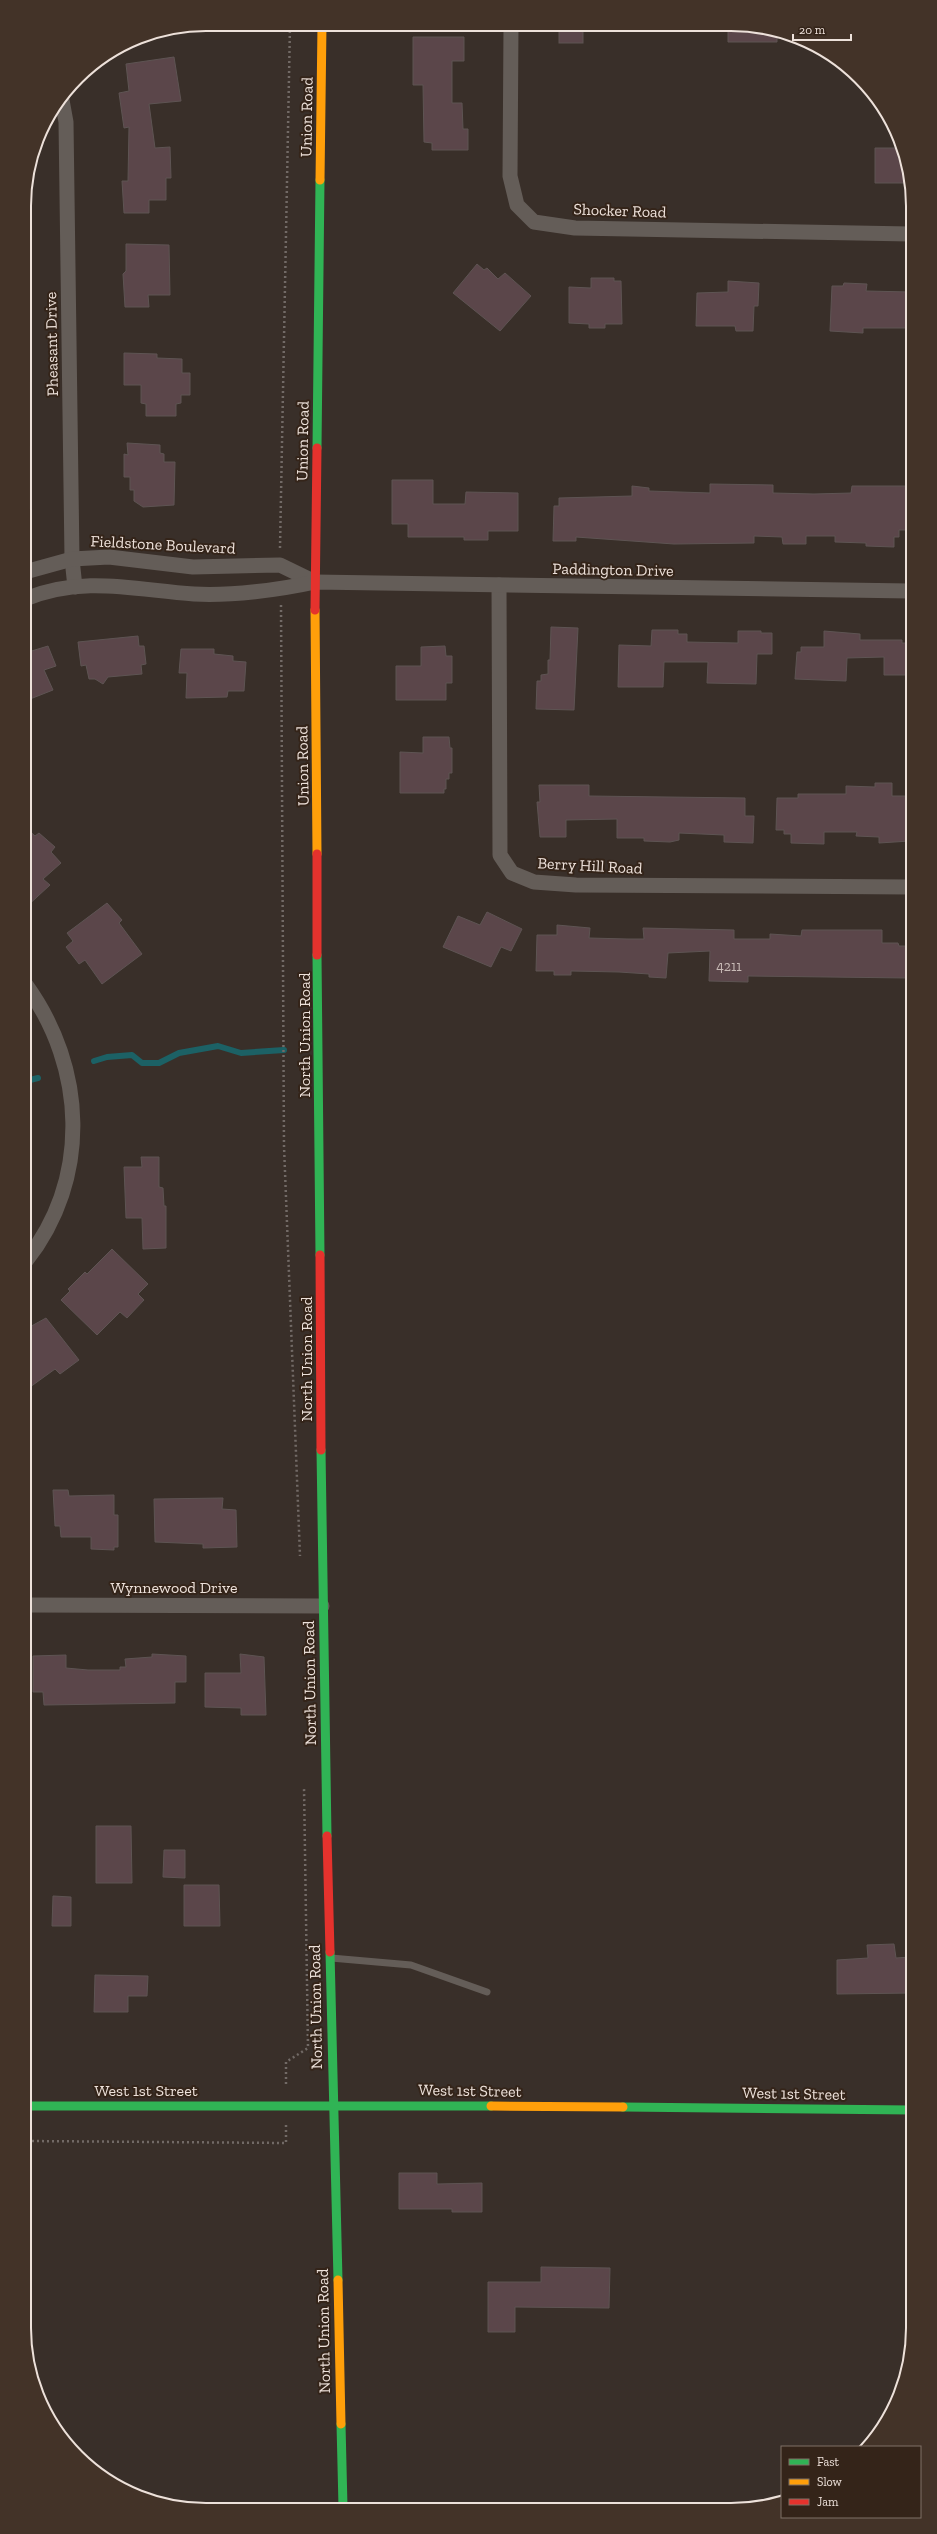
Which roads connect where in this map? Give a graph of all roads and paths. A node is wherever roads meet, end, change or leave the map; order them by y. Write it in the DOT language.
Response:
graph roads {
  1 [pos="290,31"];
  2 [pos="322,31"];
  3 [pos="511,31"];
  4 [pos="63,105"];
  5 [pos="906,234"];
  6 [pos="72,560"];
  7 [pos="280,565"];
  8 [pos="31,570"];
  9 [pos="315,582"];
  10 [pos="499,585"];
  11 [pos="75,587"];
  12 [pos="280,589"];
  13 [pos="906,591"];
  14 [pos="31,596"];
  15 [pos="318,858"];
  16 [pos="906,887"];
  17 [pos="31,994"];
  18 [pos="31,1254"];
  19 [pos="300,1559"];
  20 [pos="31,1605"];
  21 [pos="322,1606"];
  22 [pos="304,1781"];
  23 [pos="329,1958"];
  24 [pos="486,1992"];
  25 [pos="286,2062"];
  26 [pos="332,2104"];
  27 [pos="31,2106"];
  28 [pos="906,2110"];
  29 [pos="31,2141"];
  30 [pos="286,2143"];
  31 [pos="343,2503"];
  1 -- 7 [label="path"];
  2 -- 9 [label="main road, Union Road"];
  3 -- 5 [label="street, Shocker Road"];
  4 -- 6 [label="street, Pheasant Drive"];
  6 -- 7 [label="street, Fieldstone Boulevard"];
  6 -- 8 [label="street, Fieldstone Boulevard"];
  6 -- 11 [label="street, Pheasant Drive"];
  7 -- 9 [label="street, Fieldstone Boulevard"];
  9 -- 10 [label="street, Paddington Drive"];
  9 -- 12 [label="street"];
  9 -- 15 [label="main road, Union Road"];
  10 -- 13 [label="street, Paddington Drive"];
  10 -- 16 [label="street, Berry Hill Road"];
  11 -- 12 [label="street"];
  11 -- 14 [label="street"];
  12 -- 19 [label="path"];
  15 -- 21 [label="main road, North Union Road"];
  17 -- 18 [label="street"];
  20 -- 21 [label="street, Wynnewood Drive"];
  21 -- 23 [label="main road, North Union Road"];
  22 -- 25 [label="path"];
  23 -- 24 [label="lane"];
  23 -- 26 [label="main road, North Union Road"];
  26 -- 27 [label="main road, West 1st Street"];
  26 -- 28 [label="main road, West 1st Street"];
  26 -- 31 [label="main road, North Union Road"];
  29 -- 30 [label="path"];
}
